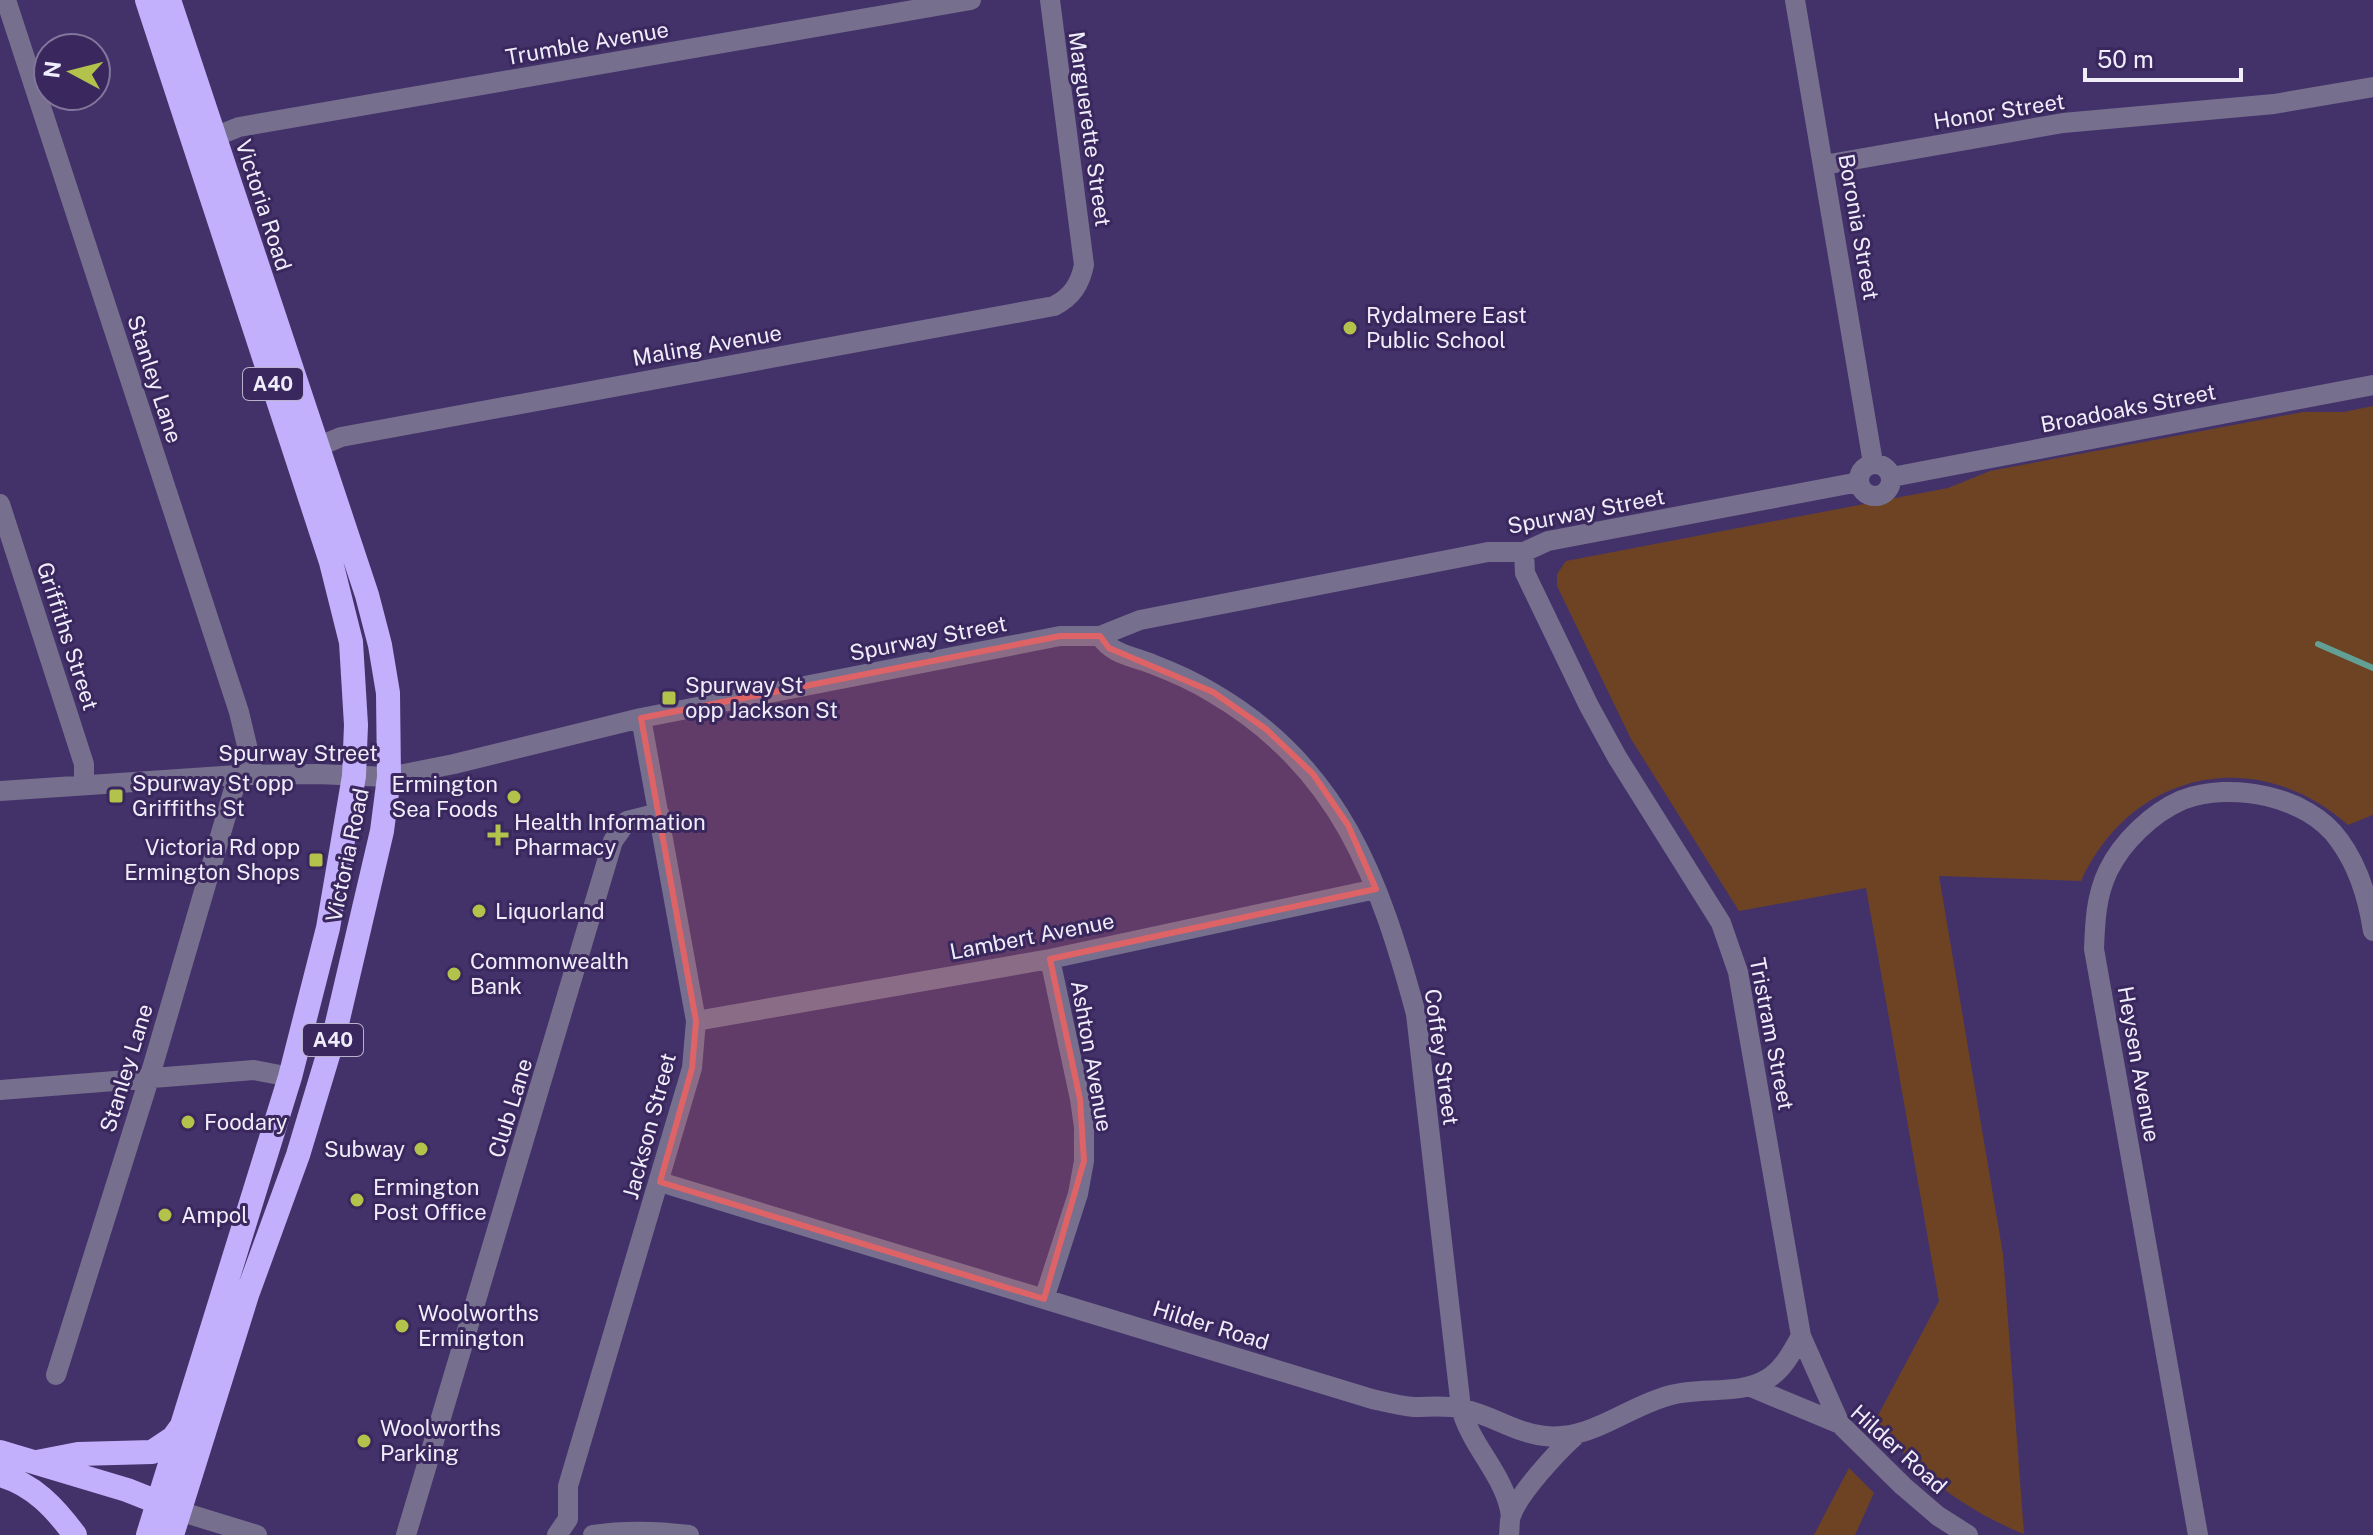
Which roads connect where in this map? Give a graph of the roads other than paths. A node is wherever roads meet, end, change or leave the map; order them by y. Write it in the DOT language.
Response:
graph roads {
  1 [pos="6,0"];
  2 [pos="147,0"];
  3 [pos="169,0"];
  4 [pos="971,0"];
  5 [pos="1050,0"];
  6 [pos="1795,0"];
  7 [pos="2373,87"];
  8 [pos="214,137"];
  9 [pos="1824,165"];
  10 [pos="1084,265"];
  11 [pos="2373,385"];
  12 [pos="317,447"];
  13 [pos="1873,463"];
  14 [pos="1892,477"];
  15 [pos="1859,482"];
  16 [pos="0,504"];
  17 [pos="1524,552"];
  18 [pos="1100,636"];
  19 [pos="641,718"];
  20 [pos="246,775"];
  21 [pos="354,776"];
  22 [pos="389,777"];
  23 [pos="84,785"];
  24 [pos="0,791"];
  25 [pos="659,813"];
  26 [pos="1376,889"];
  27 [pos="2373,931"];
  28 [pos="1050,959"];
  29 [pos="696,1021"];
  30 [pos="290,1077"];
  31 [pos="149,1079"];
  32 [pos="0,1090"];
  33 [pos="660,1182"];
  34 [pos="1044,1299"];
  35 [pos="1801,1336"];
  36 [pos="56,1375"];
  37 [pos="1751,1387"];
  38 [pos="1461,1408"];
  39 [pos="184,1422"];
  40 [pos="1840,1424"];
  41 [pos="1575,1436"];
  42 [pos="0,1452"];
  43 [pos="35,1463"];
  44 [pos="0,1475"];
  45 [pos="169,1506"];
  46 [pos="1510,1526"];
  47 [pos="75,1535"];
  48 [pos="148,1535"];
  49 [pos="172,1535"];
  50 [pos="257,1535"];
  51 [pos="406,1535"];
  52 [pos="557,1535"];
  53 [pos="593,1535"];
  54 [pos="689,1535"];
  55 [pos="1968,1535"];
  56 [pos="2198,1535"];
  1 -- 20 [label="street, Stanley Lane"];
  2 -- 21 [label="highway, Victoria Road / A40"];
  3 -- 8 [label="highway, Victoria Road / A40"];
  4 -- 8 [label="street, Trumble Avenue"];
  5 -- 10 [label="street, Marguerette Street"];
  6 -- 9 [label="street, Boronia Street"];
  7 -- 9 [label="street, Honor Street"];
  8 -- 12 [label="highway, Victoria Road / A40"];
  9 -- 13 [label="street, Boronia Street"];
  10 -- 12 [label="street, Maling Avenue"];
  11 -- 14 [label="street, Broadoaks Street"];
  12 -- 22 [label="highway, Victoria Road / A40"];
  13 -- 14 [label="street"];
  13 -- 15 [label="street"];
  14 -- 15 [label="street"];
  15 -- 17 [label="street, Spurway Street"];
  16 -- 23 [label="street, Griffiths Street"];
  17 -- 18 [label="street, Spurway Street"];
  17 -- 35 [label="street, Tristram Street"];
  18 -- 19 [label="street, Spurway Street"];
  18 -- 26 [label="street, Coffey Street"];
  19 -- 22 [label="street, Spurway Street"];
  19 -- 25 [label="street, Jackson Street"];
  20 -- 21 [label="street, Spurway Street"];
  20 -- 23 [label="street, Spurway Street"];
  20 -- 31 [label="street, Stanley Lane"];
  21 -- 22 [label="street, Spurway Street"];
  21 -- 30 [label="highway, Victoria Road / A40"];
  22 -- 45 [label="highway, Victoria Road / A40"];
  23 -- 24 [label="street, Spurway Street"];
  25 -- 29 [label="street, Jackson Street"];
  25 -- 51 [label="street, Club Lane"];
  26 -- 28 [label="street, Lambert Avenue"];
  26 -- 38 [label="street, Coffey Street"];
  27 -- 56 [label="street, Heysen Avenue"];
  28 -- 29 [label="street, Lambert Avenue"];
  28 -- 34 [label="street, Ashton Avenue"];
  29 -- 33 [label="street, Jackson Street"];
  30 -- 31 [label="street"];
  30 -- 39 [label="highway, Victoria Road / A40"];
  31 -- 32 [label="street"];
  31 -- 36 [label="street, Stanley Lane"];
  33 -- 34 [label="street, Hilder Road"];
  33 -- 52 [label="street, Jackson Street"];
  34 -- 38 [label="street, Hilder Road"];
  35 -- 37 [label="street"];
  35 -- 40 [label="street, Tristram Street"];
  37 -- 40 [label="street, Hilder Road"];
  37 -- 41 [label="street, Hilder Road"];
  38 -- 41 [label="street, Hilder Road"];
  38 -- 46 [label="street, Coffey Street"];
  39 -- 43 [label="highway"];
  39 -- 45 [label="highway, Victoria Road / A40"];
  40 -- 55 [label="street, Hilder Road"];
  41 -- 46 [label="street, Coffey Street"];
  42 -- 43 [label="highway"];
  43 -- 45 [label="highway"];
  44 -- 47 [label="highway"];
  45 -- 48 [label="highway, Victoria Road / A40"];
  45 -- 49 [label="highway, Victoria Road / A40"];
  45 -- 50 [label="street"];
  53 -- 54 [label="street"];
}
